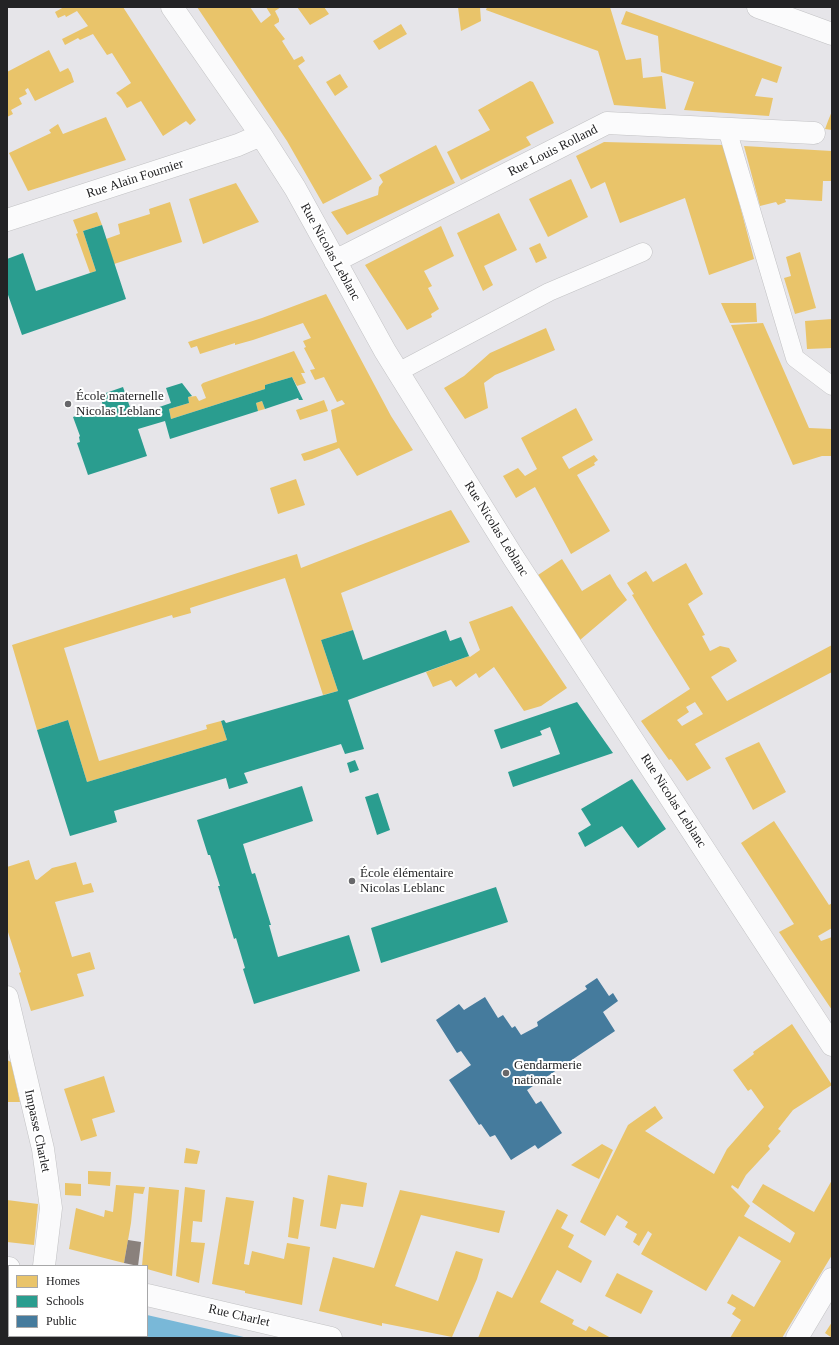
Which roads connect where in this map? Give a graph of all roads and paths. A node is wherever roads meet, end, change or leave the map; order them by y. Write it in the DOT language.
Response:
graph roads {
  1 [pos="172,7"];
  2 [pos="758,7"];
  3 [pos="832,34"];
  4 [pos="727,129"];
  5 [pos="814,133"];
  6 [pos="261,135"];
  7 [pos="7,220"];
  8 [pos="643,252"];
  9 [pos="335,261"];
  10 [pos="398,372"];
  11 [pos="832,386"];
  12 [pos="7,997"];
  13 [pos="832,1045"];
  14 [pos="44,1265"];
  15 [pos="832,1279"];
  16 [pos="148,1295"];
  17 [pos="331,1338"];
  18 [pos="797,1338"];
  1 -- 6 [label="street, Rue Nicolas Leblanc"];
  2 -- 3 [label="street"];
  4 -- 5 [label="street, Rue Louis Rolland"];
  4 -- 9 [label="street, Rue Louis Rolland"];
  4 -- 11 [label="lane"];
  6 -- 7 [label="street, Rue Alain Fournier"];
  6 -- 9 [label="street, Rue Nicolas Leblanc"];
  8 -- 10 [label="lane"];
  9 -- 10 [label="street, Rue Nicolas Leblanc"];
  10 -- 13 [label="street, Rue Nicolas Leblanc"];
  12 -- 14 [label="street, Impasse Charlet"];
  15 -- 18 [label="street"];
  16 -- 17 [label="street, Rue Charlet"];
}
